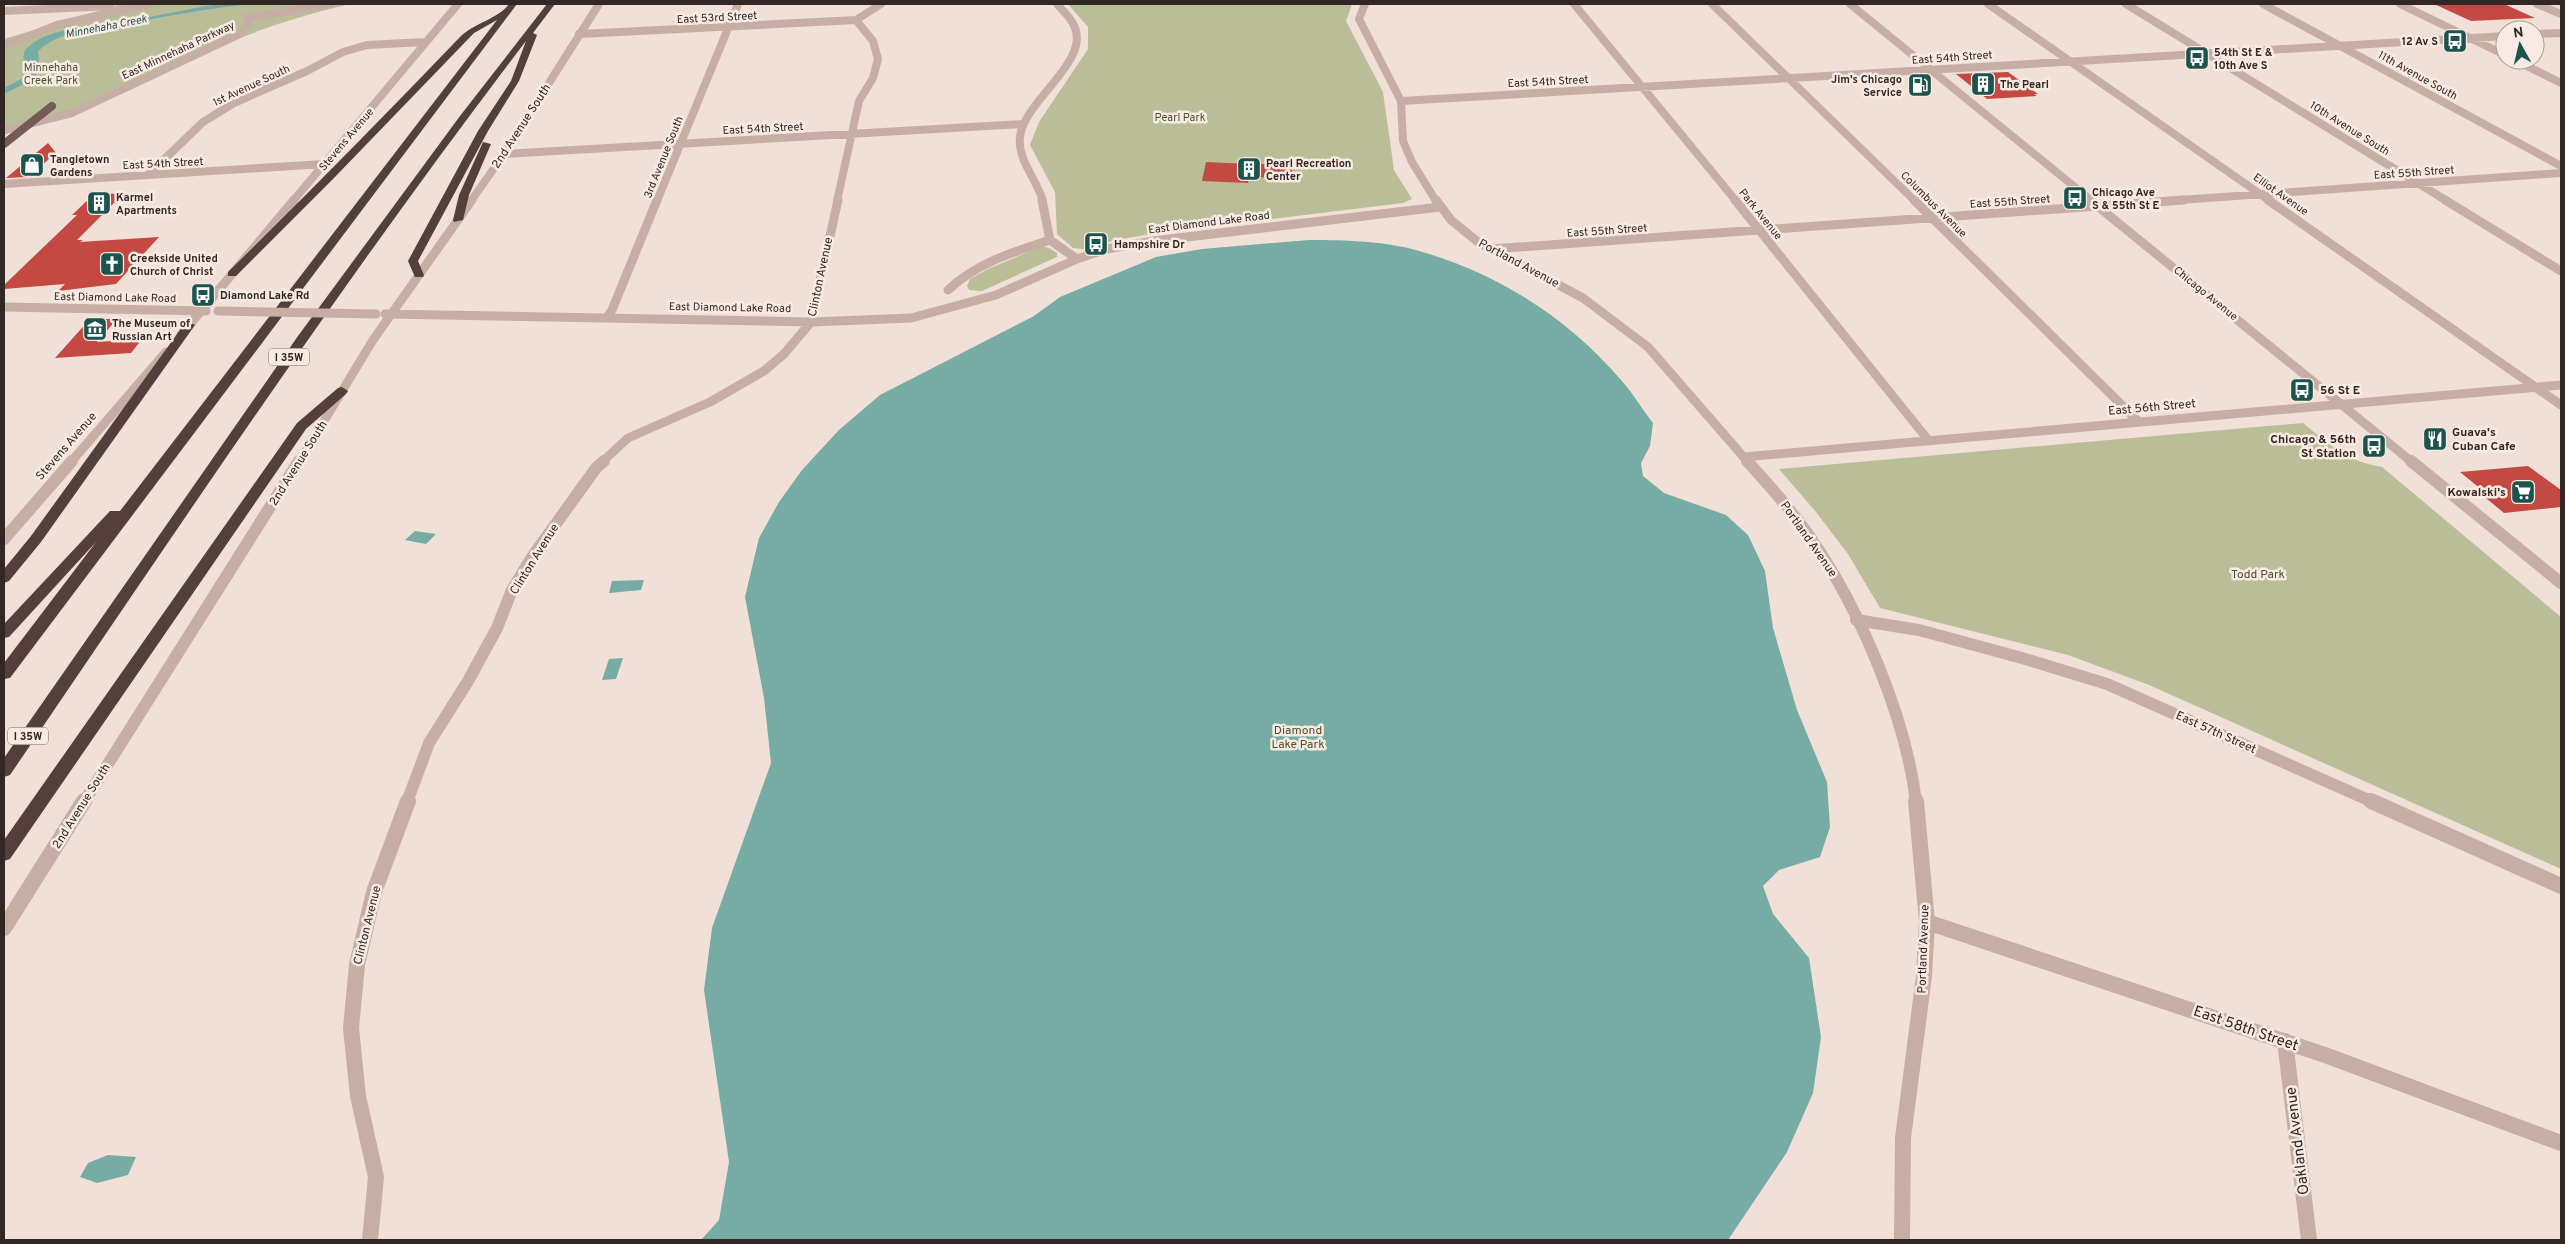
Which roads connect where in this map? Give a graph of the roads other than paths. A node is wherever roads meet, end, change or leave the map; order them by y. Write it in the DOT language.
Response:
graph roads {
  1 [pos="150,4"];
  2 [pos="331,4"];
  3 [pos="458,4"];
  4 [pos="551,4"];
  5 [pos="599,4"];
  6 [pos="738,4"];
  7 [pos="881,4"];
  8 [pos="1057,4"];
  9 [pos="1365,4"];
  10 [pos="1574,4"];
  11 [pos="1712,4"];
  12 [pos="1850,4"];
  13 [pos="1988,4"];
  14 [pos="2126,4"];
  15 [pos="2263,4"];
  16 [pos="2400,4"];
  17 [pos="2537,4"];
  18 [pos="511,7"];
  19 [pos="4,11"];
  20 [pos="2561,14"];
  21 [pos="856,20"];
  22 [pos="538,23"];
  23 [pos="729,26"];
  24 [pos="2561,33"];
  25 [pos="579,34"];
  26 [pos="2545,34"];
  27 [pos="2495,37"];
  28 [pos="2470,38"];
  29 [pos="425,42"];
  30 [pos="2341,45"];
  31 [pos="4,46"];
  32 [pos="2495,50"];
  33 [pos="2208,53"];
  34 [pos="2072,61"];
  35 [pos="1931,69"];
  36 [pos="2535,70"];
  37 [pos="1790,78"];
  38 [pos="2561,83"];
  39 [pos="1644,87"];
  40 [pos="1401,101"];
  41 [pos="52,106"];
  42 [pos="499,110"];
  43 [pos="27,124"];
  44 [pos="1023,124"];
  45 [pos="4,130"];
  46 [pos="852,134"];
  47 [pos="4,144"];
  48 [pos="681,144"];
  49 [pos="504,154"];
  50 [pos="324,164"];
  51 [pos="2561,166"];
  52 [pos="2561,173"];
  53 [pos="148,175"];
  54 [pos="2418,183"];
  55 [pos="4,184"];
  56 [pos="2262,194"];
  57 [pos="2099,205"];
  58 [pos="1440,207"];
  59 [pos="1932,218"];
  60 [pos="458,220"];
  61 [pos="1759,230"];
  62 [pos="1050,240"];
  63 [pos="1491,249"];
  64 [pos="1077,259"];
  65 [pos="2561,271"];
  66 [pos="232,274"];
  67 [pos="419,275"];
  68 [pos="948,290"];
  69 [pos="4,307"];
  70 [pos="201,311"];
  71 [pos="391,314"];
  72 [pos="607,317"];
  73 [pos="811,322"];
  74 [pos="189,325"];
  75 [pos="2561,385"];
  76 [pos="2536,387"];
  77 [pos="342,391"];
  78 [pos="2343,405"];
  79 [pos="2561,405"];
  80 [pos="2139,422"];
  81 [pos="1929,441"];
  82 [pos="1744,457"];
  83 [pos="165,460"];
  84 [pos="4,539"];
  85 [pos="4,578"];
  86 [pos="2561,584"];
  87 [pos="1856,620"];
  88 [pos="4,633"];
  89 [pos="4,674"];
  90 [pos="4,771"];
  91 [pos="4,854"];
  92 [pos="2561,886"];
  93 [pos="1927,922"];
  94 [pos="4,928"];
  95 [pos="2285,1041"];
  96 [pos="2561,1143"];
  97 [pos="370,1240"];
  98 [pos="1902,1240"];
  99 [pos="2309,1240"];
  1 -- 19 [label="street"];
  1 -- 31 [label="street"];
  2 -- 43 [label="street, East Minnehaha Parkway"];
  3 -- 29 [label="street, Stevens Avenue"];
  4 -- 22 [label="highway, I 35W"];
  5 -- 25 [label="street, 2nd Avenue South"];
  6 -- 23 [label="street, 3rd Avenue South"];
  7 -- 21 [label="street"];
  8 -- 44 [label="street"];
  9 -- 40 [label="street, Portland Avenue"];
  10 -- 39 [label="street, Park Avenue"];
  11 -- 37 [label="street, Columbus Avenue"];
  12 -- 35 [label="street, Chicago Avenue"];
  13 -- 34 [label="street, Elliot Avenue"];
  14 -- 33 [label="street, 10th Avenue South"];
  15 -- 30 [label="street, 11th Avenue South"];
  16 -- 28 [label="street"];
  17 -- 20 [label="street"];
  18 -- 66 [label="highway"];
  18 -- 83 [label="highway, I 35W"];
  21 -- 23 [label="street, East 53rd Street"];
  21 -- 46 [label="street, Clinton Avenue"];
  22 -- 42 [label="highway"];
  22 -- 90 [label="highway, I 35W"];
  23 -- 25 [label="street, East 53rd Street"];
  23 -- 48 [label="street, 3rd Avenue South"];
  24 -- 26 [label="street"];
  25 -- 49 [label="street, 2nd Avenue South"];
  27 -- 28 [label="street, East 54th Street"];
  28 -- 30 [label="street, East 54th Street"];
  28 -- 32 [label="street"];
  29 -- 50 [label="street, Stevens Avenue"];
  29 -- 53 [label="street, 1st Avenue South"];
  30 -- 33 [label="street, East 54th Street"];
  30 -- 51 [label="street, 11th Avenue South"];
  33 -- 34 [label="street, East 54th Street"];
  33 -- 54 [label="street, 10th Avenue South"];
  34 -- 35 [label="street, East 54th Street"];
  34 -- 56 [label="street, Elliot Avenue"];
  35 -- 37 [label="street, East 54th Street"];
  35 -- 57 [label="street, Chicago Avenue"];
  36 -- 38 [label="street"];
  37 -- 39 [label="street, East 54th Street"];
  37 -- 59 [label="street, Columbus Avenue"];
  39 -- 40 [label="street, East 54th Street"];
  39 -- 61 [label="street, Park Avenue"];
  40 -- 58 [label="street, Portland Avenue"];
  41 -- 43 [label="main road"];
  42 -- 60 [label="highway"];
  42 -- 67 [label="highway"];
  43 -- 45 [label="street"];
  43 -- 47 [label="main road"];
  44 -- 46 [label="street, East 54th Street"];
  44 -- 62 [label="street"];
  46 -- 48 [label="street, East 54th Street"];
  46 -- 73 [label="street, Clinton Avenue"];
  48 -- 49 [label="street, East 54th Street"];
  48 -- 72 [label="street, 3rd Avenue South"];
  49 -- 60 [label="street, 2nd Avenue South"];
  50 -- 53 [label="street, East 54th Street"];
  50 -- 66 [label="street, Stevens Avenue"];
  52 -- 54 [label="street, East 55th Street"];
  53 -- 55 [label="street, East 54th Street"];
  54 -- 56 [label="street, East 55th Street"];
  54 -- 65 [label="street, 10th Avenue South"];
  56 -- 57 [label="street, East 55th Street"];
  56 -- 76 [label="street, Elliot Avenue"];
  57 -- 59 [label="street, East 55th Street"];
  57 -- 78 [label="street, Chicago Avenue"];
  58 -- 63 [label="street, Portland Avenue"];
  58 -- 64 [label="street, East Diamond Lake Road"];
  59 -- 61 [label="street, East 55th Street"];
  59 -- 80 [label="street, Columbus Avenue"];
  60 -- 67 [label="street, 2nd Avenue South"];
  61 -- 63 [label="street, East 55th Street"];
  61 -- 81 [label="street, Park Avenue"];
  62 -- 64 [label="street"];
  62 -- 68 [label="street"];
  63 -- 82 [label="street, Portland Avenue"];
  64 -- 73 [label="street, East Diamond Lake Road"];
  66 -- 70 [label="street, Stevens Avenue"];
  67 -- 71 [label="street, 2nd Avenue South"];
  69 -- 70 [label="street, East Diamond Lake Road"];
  70 -- 71 [label="street, East Diamond Lake Road, bridge"];
  70 -- 74 [label="street, Stevens Avenue"];
  71 -- 72 [label="street, East Diamond Lake Road"];
  71 -- 77 [label="street, 2nd Avenue South"];
  72 -- 73 [label="street, East Diamond Lake Road"];
  73 -- 97 [label="street, Clinton Avenue"];
  74 -- 84 [label="street, Stevens Avenue"];
  74 -- 85 [label="highway"];
  75 -- 76 [label="street, East 56th Street"];
  76 -- 78 [label="street, East 56th Street"];
  76 -- 79 [label="street, Elliot Avenue"];
  77 -- 91 [label="highway"];
  77 -- 94 [label="street, 2nd Avenue South"];
  78 -- 80 [label="street, East 56th Street"];
  78 -- 86 [label="street, Chicago Avenue"];
  80 -- 81 [label="street, East 56th Street"];
  81 -- 82 [label="street, East 56th Street"];
  82 -- 87 [label="street, Portland Avenue"];
  83 -- 88 [label="highway"];
  83 -- 89 [label="highway, I 35W"];
  87 -- 92 [label="street, East 57th Street"];
  87 -- 93 [label="street, Portland Avenue"];
  93 -- 95 [label="street, East 58th Street"];
  93 -- 98 [label="street, Portland Avenue"];
  95 -- 96 [label="street, East 58th Street"];
  95 -- 99 [label="street, Oakland Avenue"];
}
